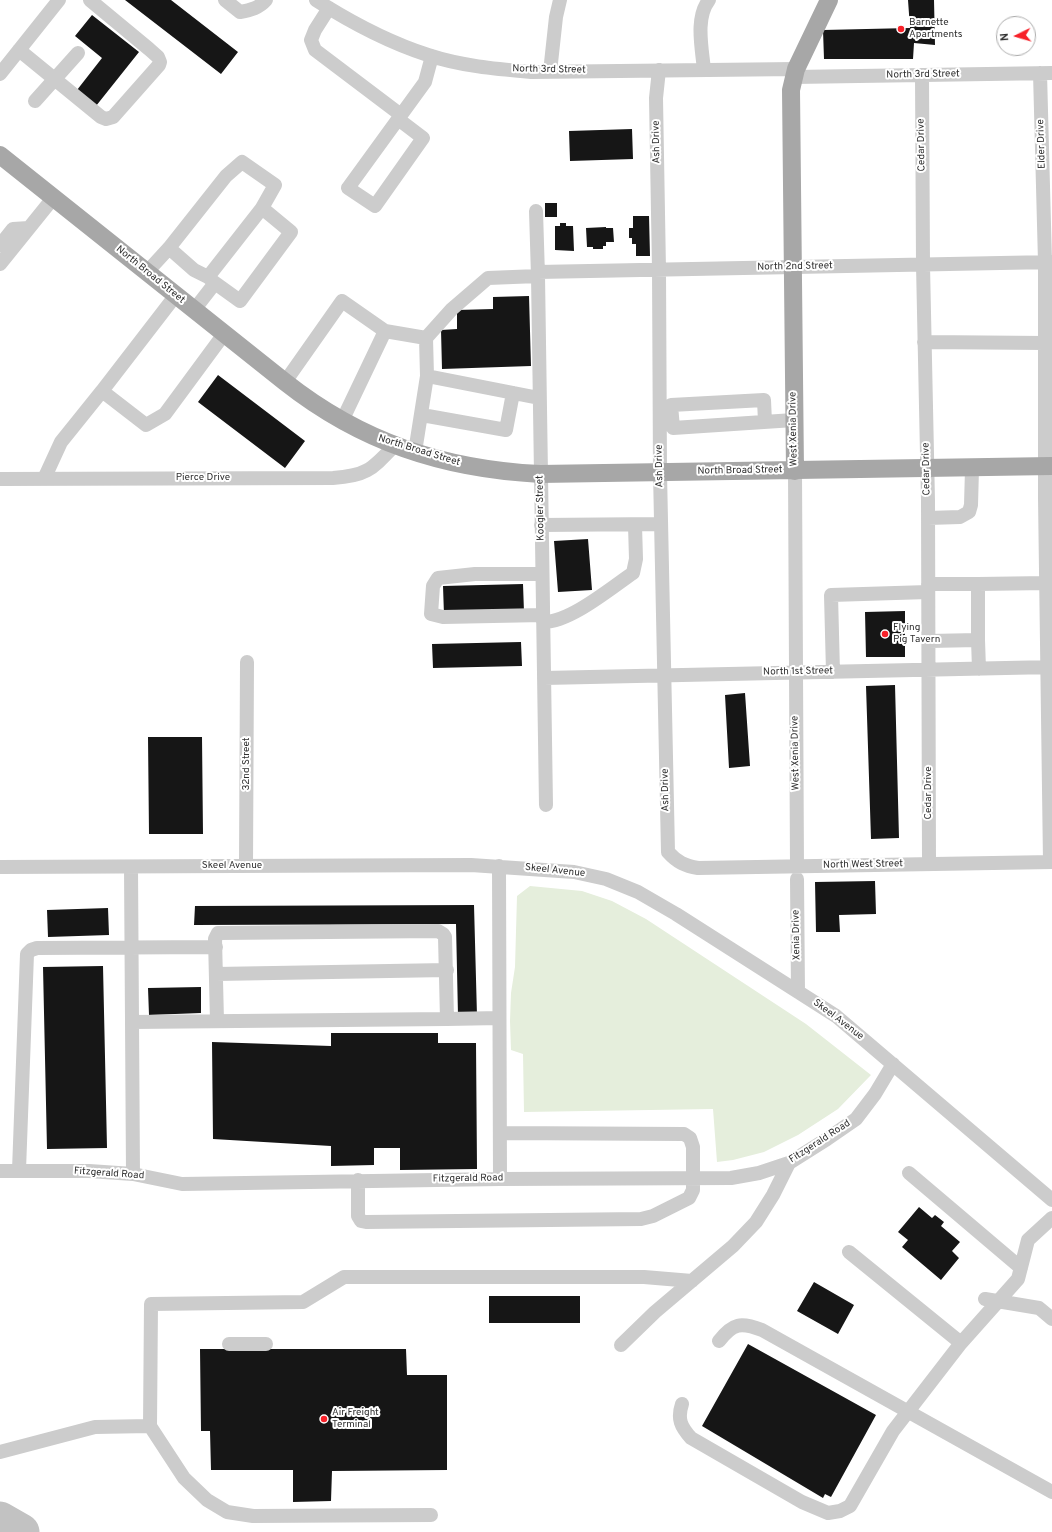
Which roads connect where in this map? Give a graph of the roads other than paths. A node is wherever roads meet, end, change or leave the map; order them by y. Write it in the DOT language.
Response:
graph roads {
  1 [pos="59,0"];
  2 [pos="225,0"];
  3 [pos="266,0"];
  4 [pos="316,0"];
  5 [pos="560,0"];
  6 [pos="709,0"];
  7 [pos="829,0"];
  8 [pos="95,4"];
  9 [pos="329,8"];
  10 [pos="19,50"];
  11 [pos="78,53"];
  12 [pos="432,56"];
  13 [pos="659,70"];
  14 [pos="704,70"];
  15 [pos="550,72"];
  16 [pos="795,73"];
  17 [pos="1046,73"];
  18 [pos="0,74"];
  19 [pos="922,75"];
  20 [pos="54,80"];
  21 [pos="35,101"];
  22 [pos="399,117"];
  23 [pos="2,162"];
  24 [pos="54,197"];
  25 [pos="262,208"];
  26 [pos="536,211"];
  27 [pos="29,228"];
  28 [pos="0,245"];
  29 [pos="169,248"];
  30 [pos="1048,262"];
  31 [pos="0,264"];
  32 [pos="923,265"];
  33 [pos="792,267"];
  34 [pos="659,270"];
  35 [pos="147,272"];
  36 [pos="538,274"];
  37 [pos="212,280"];
  38 [pos="176,295"];
  39 [pos="194,310"];
  40 [pos="385,331"];
  41 [pos="224,334"];
  42 [pos="426,338"];
  43 [pos="924,342"];
  44 [pos="1047,351"];
  45 [pos="427,376"];
  46 [pos="284,382"];
  47 [pos="102,391"];
  48 [pos="513,393"];
  49 [pos="539,398"];
  50 [pos="422,415"];
  51 [pos="794,420"];
  52 [pos="342,421"];
  53 [pos="765,422"];
  54 [pos="666,429"];
  55 [pos="394,445"];
  56 [pos="415,452"];
  57 [pos="1049,466"];
  58 [pos="972,468"];
  59 [pos="927,469"];
  60 [pos="795,470"];
  61 [pos="660,473"];
  62 [pos="540,474"];
  63 [pos="0,479"];
  64 [pos="44,479"];
  65 [pos="928,518"];
  66 [pos="661,524"];
  67 [pos="541,525"];
  68 [pos="635,525"];
  69 [pos="542,574"];
  70 [pos="1047,583"];
  71 [pos="978,584"];
  72 [pos="928,588"];
  73 [pos="543,618"];
  74 [pos="978,640"];
  75 [pos="928,641"];
  76 [pos="247,662"];
  77 [pos="1050,667"];
  78 [pos="978,669"];
  79 [pos="928,670"];
  80 [pos="795,672"];
  81 [pos="833,672"];
  82 [pos="664,675"];
  83 [pos="544,678"];
  84 [pos="546,805"];
  85 [pos="675,860"];
  86 [pos="1051,862"];
  87 [pos="929,864"];
  88 [pos="246,866"];
  89 [pos="499,866"];
  90 [pos="0,867"];
  91 [pos="131,867"];
  92 [pos="797,873"];
  93 [pos="216,947"];
  94 [pos="132,948"];
  95 [pos="447,970"];
  96 [pos="216,974"];
  97 [pos="798,992"];
  98 [pos="499,1018"];
  99 [pos="447,1019"];
  100 [pos="217,1021"];
  101 [pos="132,1022"];
  102 [pos="893,1064"];
  103 [pos="500,1133"];
  104 [pos="790,1163"];
  105 [pos="19,1170"];
  106 [pos="0,1171"];
  107 [pos="909,1173"];
  108 [pos="132,1174"];
  109 [pos="694,1178"];
  110 [pos="500,1179"];
  111 [pos="358,1180"];
  112 [pos="1050,1195"];
  113 [pos="1052,1218"];
  114 [pos="849,1252"];
  115 [pos="1021,1268"];
  116 [pos="692,1281"];
  117 [pos="992,1300"];
  118 [pos="1052,1319"];
  119 [pos="719,1341"];
  120 [pos="961,1343"];
  121 [pos="229,1344"];
  122 [pos="266,1344"];
  123 [pos="621,1345"];
  124 [pos="682,1404"];
  125 [pos="908,1412"];
  126 [pos="150,1426"];
  127 [pos="0,1452"];
  128 [pos="1052,1492"];
  129 [pos="431,1515"];
  1 -- 10 [label="street"];
  2 -- 3 [label="street"];
  4 -- 9 [label="street, North 3rd Street"];
  5 -- 15 [label="street"];
  6 -- 14 [label="street"];
  7 -- 16 [label="main road, West Xenia Drive"];
  8 -- 20 [label="street"];
  9 -- 12 [label="street, North 3rd Street"];
  9 -- 22 [label="street"];
  10 -- 18 [label="street"];
  10 -- 20 [label="street"];
  11 -- 20 [label="street"];
  12 -- 15 [label="street, North 3rd Street"];
  12 -- 22 [label="street"];
  13 -- 14 [label="street, North 3rd Street"];
  13 -- 15 [label="street, North 3rd Street"];
  13 -- 34 [label="street, Ash Drive"];
  14 -- 16 [label="street, North 3rd Street"];
  16 -- 19 [label="street, North 3rd Street"];
  16 -- 33 [label="main road, West Xenia Drive"];
  17 -- 19 [label="street, North 3rd Street"];
  17 -- 30 [label="street, Elder Drive"];
  19 -- 32 [label="street, Cedar Drive"];
  20 -- 21 [label="street"];
  22 -- 22 [label="street"];
  23 -- 24 [label="main road, North Broad Street"];
  24 -- 27 [label="street"];
  24 -- 35 [label="main road, North Broad Street"];
  25 -- 29 [label="street"];
  25 -- 37 [label="street"];
  25 -- 37 [label="street"];
  26 -- 36 [label="street, Koogler Street"];
  27 -- 28 [label="street"];
  27 -- 31 [label="street"];
  29 -- 35 [label="street"];
  29 -- 37 [label="street"];
  30 -- 32 [label="street, North 2nd Street"];
  30 -- 44 [label="street, Elder Drive"];
  32 -- 33 [label="street, North 2nd Street"];
  32 -- 43 [label="street, Cedar Drive"];
  33 -- 34 [label="street, North 2nd Street"];
  33 -- 51 [label="main road, West Xenia Drive"];
  34 -- 36 [label="street, North 2nd Street"];
  34 -- 54 [label="street, Ash Drive"];
  35 -- 38 [label="main road, North Broad Street"];
  36 -- 42 [label="street, North 2nd Street"];
  36 -- 49 [label="street, Koogler Street"];
  37 -- 39 [label="street"];
  38 -- 39 [label="main road, North Broad Street"];
  38 -- 47 [label="street"];
  39 -- 41 [label="main road, North Broad Street"];
  40 -- 42 [label="street"];
  40 -- 46 [label="street"];
  40 -- 52 [label="street"];
  41 -- 46 [label="main road, North Broad Street"];
  41 -- 47 [label="street"];
  42 -- 45 [label="street"];
  43 -- 44 [label="street"];
  43 -- 59 [label="street, Cedar Drive"];
  44 -- 57 [label="street, Elder Drive"];
  45 -- 48 [label="street"];
  45 -- 50 [label="street"];
  46 -- 52 [label="main road, North Broad Street"];
  47 -- 64 [label="street"];
  48 -- 49 [label="street"];
  48 -- 50 [label="street"];
  49 -- 62 [label="street, Koogler Street"];
  50 -- 56 [label="street"];
  51 -- 53 [label="street"];
  51 -- 60 [label="main road, West Xenia Drive"];
  52 -- 55 [label="main road, North Broad Street"];
  53 -- 54 [label="street"];
  53 -- 54 [label="street"];
  54 -- 61 [label="street, Ash Drive"];
  55 -- 56 [label="main road, North Broad Street"];
  55 -- 64 [label="street, Pierce Drive"];
  56 -- 62 [label="main road, North Broad Street"];
  57 -- 58 [label="main road, North Broad Street"];
  57 -- 70 [label="street, Elder Drive"];
  58 -- 59 [label="main road, North Broad Street"];
  58 -- 65 [label="street"];
  59 -- 60 [label="main road, North Broad Street"];
  59 -- 65 [label="street, Cedar Drive"];
  60 -- 61 [label="main road, North Broad Street"];
  60 -- 80 [label="street, West Xenia Drive"];
  61 -- 62 [label="main road, North Broad Street"];
  61 -- 66 [label="street, Ash Drive"];
  62 -- 67 [label="street, Koogler Street"];
  63 -- 64 [label="street, Pierce Drive"];
  65 -- 72 [label="street, Cedar Drive"];
  66 -- 68 [label="street"];
  66 -- 82 [label="street, Ash Drive"];
  67 -- 68 [label="street"];
  67 -- 69 [label="street, Koogler Street"];
  68 -- 73 [label="street"];
  69 -- 73 [label="street, Koogler Street"];
  69 -- 73 [label="street"];
  70 -- 71 [label="street"];
  70 -- 77 [label="street, Elder Drive"];
  71 -- 72 [label="street"];
  71 -- 74 [label="street"];
  72 -- 75 [label="street, Cedar Drive"];
  72 -- 81 [label="street"];
  73 -- 83 [label="street, Koogler Street"];
  74 -- 75 [label="street"];
  74 -- 78 [label="street"];
  75 -- 79 [label="street, Cedar Drive"];
  76 -- 88 [label="street, 32nd Street"];
  77 -- 78 [label="street, North 1st Street"];
  77 -- 86 [label="street, Elder Drive"];
  78 -- 79 [label="street, North 1st Street"];
  79 -- 81 [label="street, North 1st Street"];
  79 -- 87 [label="street, Cedar Drive"];
  80 -- 81 [label="street, North 1st Street"];
  80 -- 82 [label="street, North 1st Street"];
  80 -- 92 [label="street, West Xenia Drive"];
  82 -- 83 [label="street, North 1st Street"];
  82 -- 85 [label="street, Ash Drive"];
  83 -- 84 [label="street, Koogler Street"];
  85 -- 92 [label="street, North West Street"];
  86 -- 87 [label="street, North West Street"];
  87 -- 92 [label="street, North West Street"];
  88 -- 89 [label="street, Skeel Avenue"];
  88 -- 91 [label="street, Skeel Avenue"];
  89 -- 97 [label="street, Skeel Avenue"];
  89 -- 98 [label="street"];
  90 -- 91 [label="street, Skeel Avenue"];
  91 -- 94 [label="street"];
  92 -- 97 [label="street, Xenia Drive"];
  93 -- 94 [label="street"];
  93 -- 95 [label="street"];
  93 -- 96 [label="street"];
  94 -- 101 [label="street"];
  94 -- 105 [label="street"];
  95 -- 96 [label="street"];
  95 -- 99 [label="street"];
  96 -- 100 [label="street"];
  97 -- 102 [label="street, Skeel Avenue"];
  98 -- 99 [label="street"];
  98 -- 103 [label="street"];
  99 -- 100 [label="street"];
  100 -- 101 [label="street"];
  101 -- 108 [label="street"];
  102 -- 104 [label="street, Fitzgerald Road"];
  102 -- 112 [label="street, Skeel Avenue"];
  103 -- 109 [label="street"];
  103 -- 110 [label="street"];
  104 -- 109 [label="street, Fitzgerald Road"];
  104 -- 116 [label="street"];
  105 -- 106 [label="street, Fitzgerald Road"];
  105 -- 108 [label="street, Fitzgerald Road"];
  107 -- 115 [label="street"];
  108 -- 111 [label="street, Fitzgerald Road"];
  109 -- 110 [label="street, Fitzgerald Road"];
  109 -- 111 [label="street"];
  110 -- 111 [label="street, Fitzgerald Road"];
  113 -- 115 [label="street"];
  114 -- 120 [label="street"];
  115 -- 117 [label="street"];
  116 -- 123 [label="street"];
  116 -- 126 [label="street"];
  117 -- 118 [label="street"];
  117 -- 120 [label="street"];
  119 -- 125 [label="street"];
  120 -- 125 [label="street"];
  121 -- 122 [label="street"];
  124 -- 125 [label="street"];
  125 -- 128 [label="street"];
  126 -- 127 [label="street"];
  126 -- 129 [label="street"];
}
